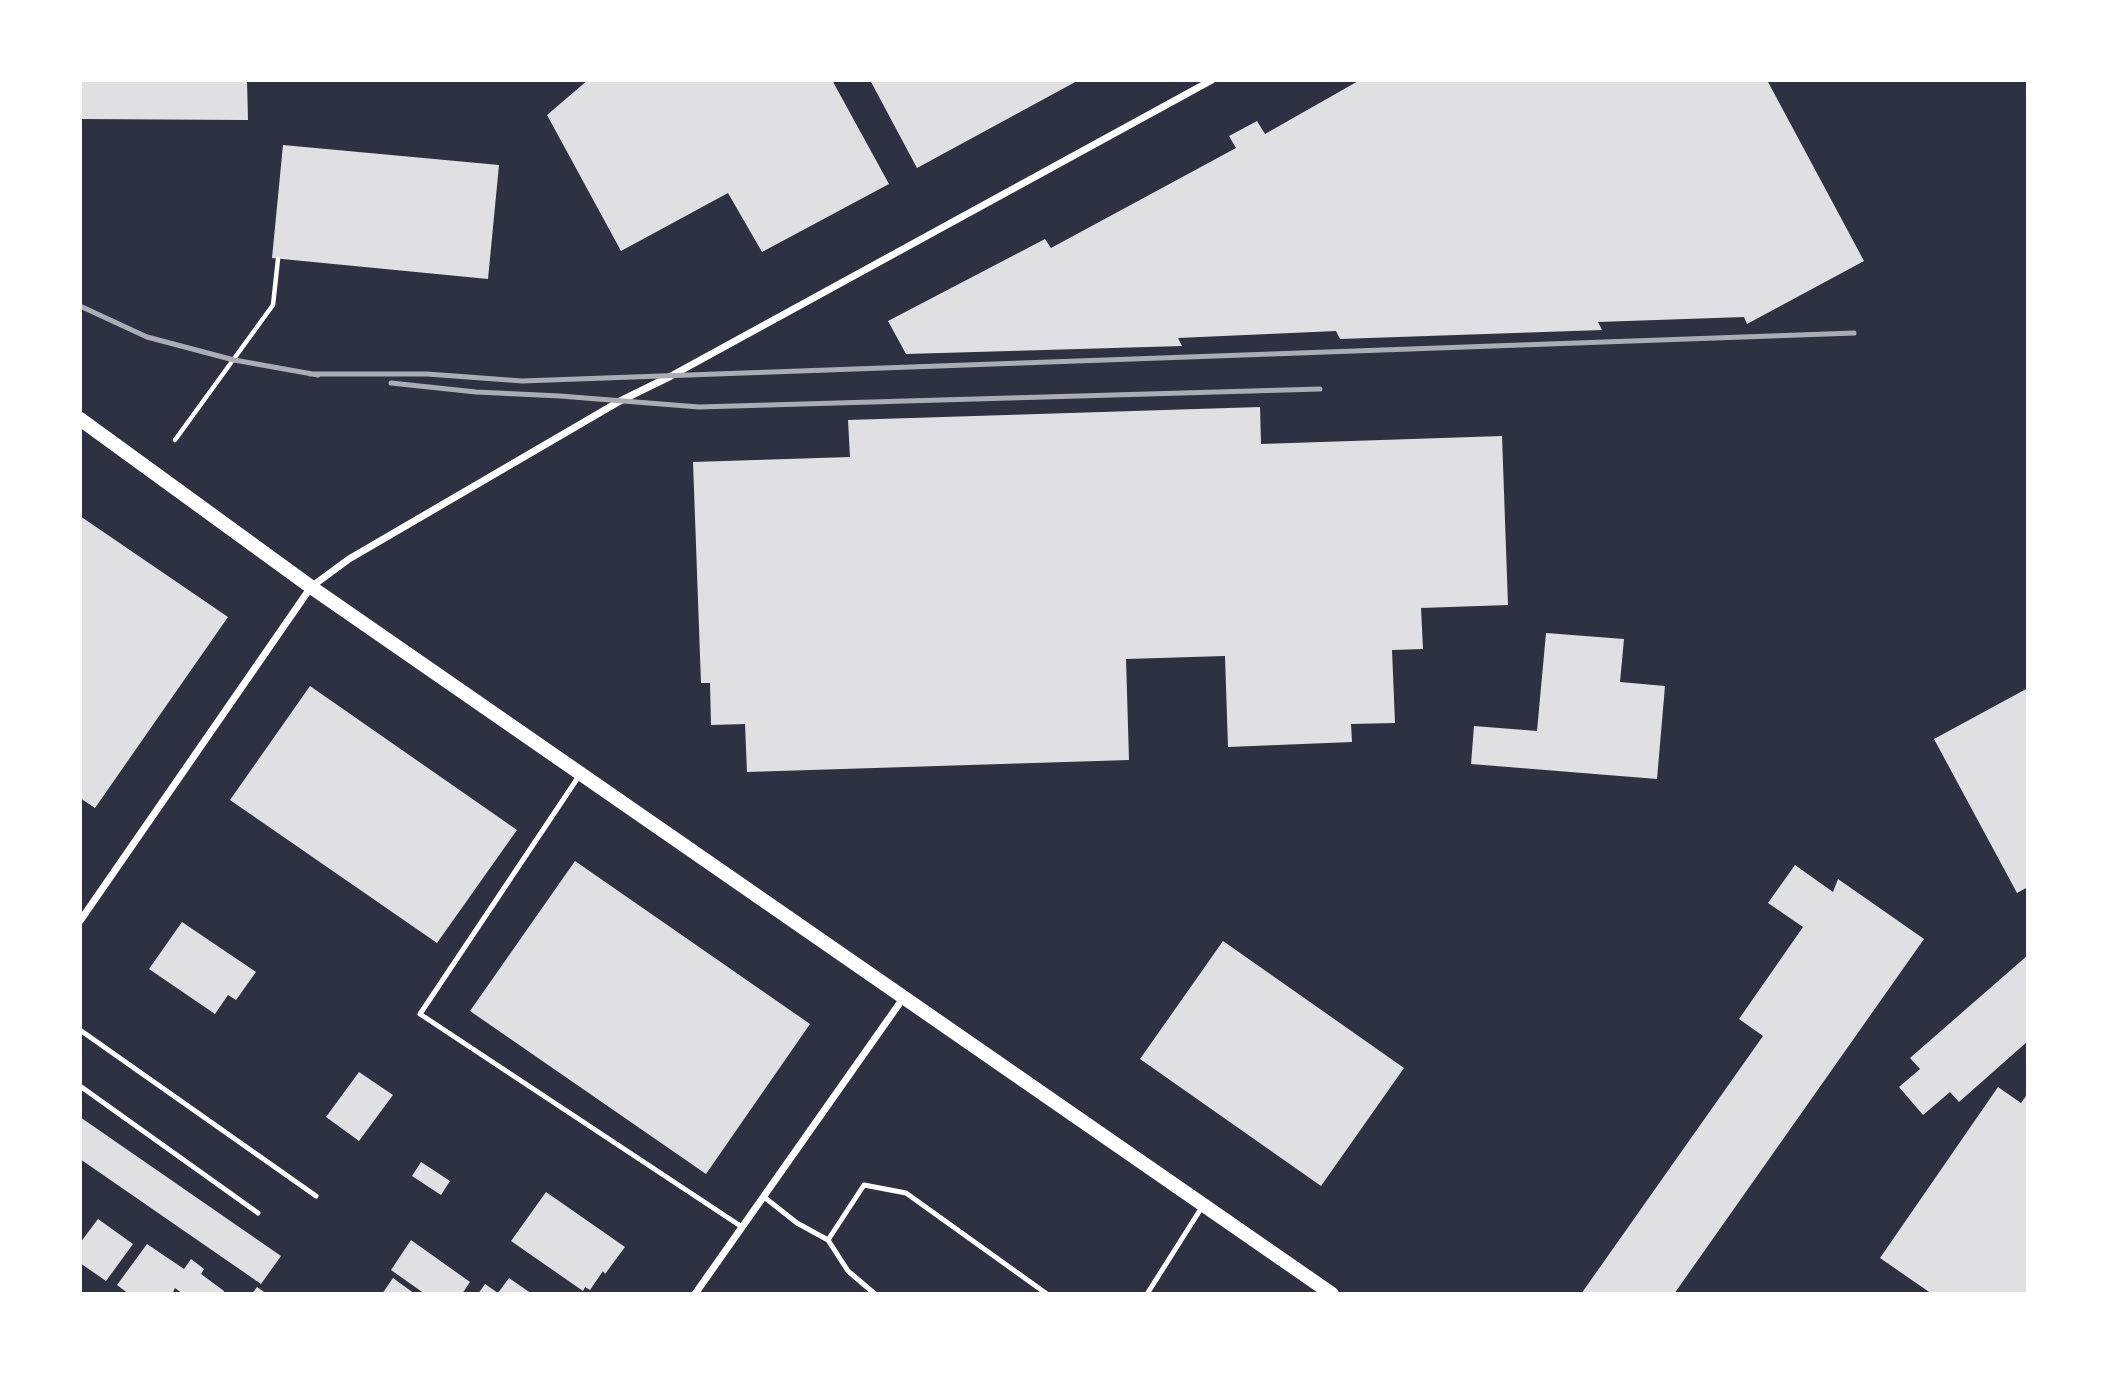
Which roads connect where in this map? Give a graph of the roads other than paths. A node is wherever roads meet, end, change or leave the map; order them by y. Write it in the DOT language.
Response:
graph roads {
  1 [pos="1212,80"];
  2 [pos="80,419"];
  3 [pos="311,587"];
  4 [pos="580,773"];
  5 [pos="80,921"];
  6 [pos="904,997"];
  7 [pos="80,1030"];
  8 [pos="80,1086"];
  9 [pos="316,1196"];
  10 [pos="764,1197"];
  11 [pos="1204,1205"];
  12 [pos="258,1213"];
  13 [pos="742,1227"];
  14 [pos="828,1240"];
  15 [pos="695,1293"];
  16 [pos="875,1293"];
  17 [pos="1047,1293"];
  18 [pos="1147,1293"];
  19 [pos="1332,1293"];
  1 -- 3 [label="street"];
  2 -- 3 [label="main road"];
  3 -- 4 [label="main road"];
  3 -- 5 [label="street"];
  4 -- 6 [label="main road"];
  4 -- 13 [label="lane"];
  6 -- 10 [label="street"];
  6 -- 11 [label="main road"];
  7 -- 9 [label="lane"];
  8 -- 12 [label="lane"];
  10 -- 13 [label="street"];
  10 -- 14 [label="lane"];
  11 -- 18 [label="lane"];
  11 -- 19 [label="main road"];
  13 -- 15 [label="street"];
  14 -- 16 [label="lane"];
  14 -- 17 [label="lane"];
}
